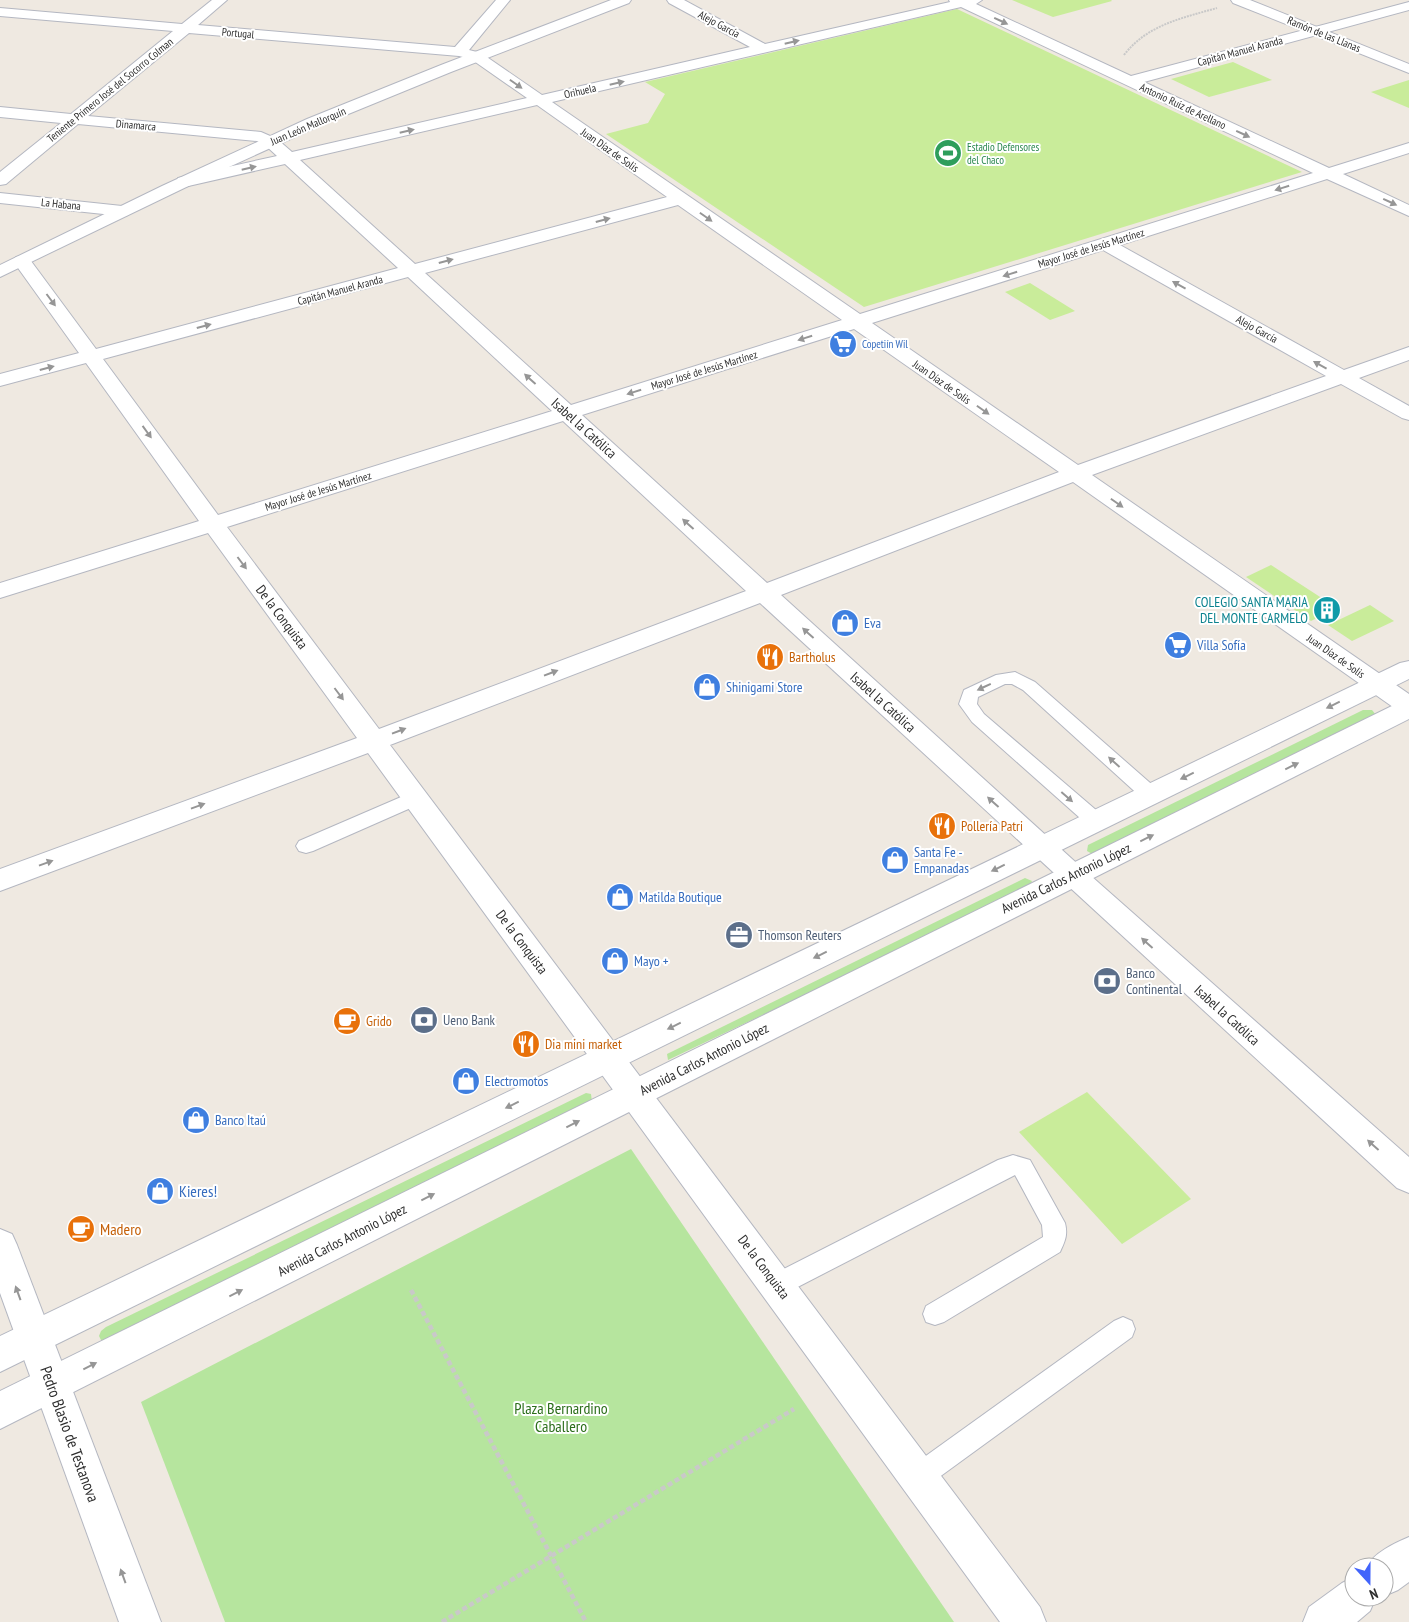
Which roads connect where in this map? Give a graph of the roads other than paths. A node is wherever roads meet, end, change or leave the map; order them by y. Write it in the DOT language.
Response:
graph roads {
  1 [pos="220,0"];
  2 [pos="503,0"];
  3 [pos="624,0"];
  4 [pos="674,0"];
  5 [pos="965,1"];
  6 [pos="1240,1"];
  7 [pos="1409,6"];
  8 [pos="0,12"];
  9 [pos="184,29"];
  10 [pos="1316,31"];
  11 [pos="764,49"];
  12 [pos="468,54"];
  13 [pos="1409,69"];
  14 [pos="1129,80"];
  15 [pos="539,101"];
  16 [pos="0,112"];
  17 [pos="75,119"];
  18 [pos="270,142"];
  19 [pos="1409,148"];
  20 [pos="289,158"];
  21 [pos="1329,174"];
  22 [pos="0,180"];
  23 [pos="184,182"];
  24 [pos="0,198"];
  25 [pos="680,199"];
  26 [pos="122,211"];
  27 [pos="1409,211"];
  28 [pos="1104,244"];
  29 [pos="11,267"];
  30 [pos="411,271"];
  31 [pos="855,322"];
  32 [pos="1409,353"];
  33 [pos="92,356"];
  34 [pos="1344,378"];
  35 [pos="0,380"];
  36 [pos="567,413"];
  37 [pos="1409,414"];
  38 [pos="1075,474"];
  39 [pos="213,524"];
  40 [pos="0,591"];
  41 [pos="762,592"];
  42 [pos="1409,669"];
  43 [pos="1377,684"];
  44 [pos="1409,707"];
  45 [pos="374,741"];
  46 [pos="1150,794"];
  47 [pos="415,798"];
  48 [pos="1096,821"];
  49 [pos="306,846"];
  50 [pos="1042,847"];
  51 [pos="1072,875"];
  52 [pos="0,880"];
  53 [pos="608,1058"];
  54 [pos="634,1094"];
  55 [pos="1409,1178"];
  56 [pos="0,1245"];
  57 [pos="777,1285"];
  58 [pos="935,1314"];
  59 [pos="1122,1329"];
  60 [pos="35,1338"];
  61 [pos="0,1355"];
  62 [pos="52,1385"];
  63 [pos="0,1411"];
  64 [pos="918,1477"];
  65 [pos="1409,1557"];
  66 [pos="1394,1568"];
  67 [pos="1344,1606"];
  68 [pos="140,1622"];
  69 [pos="1025,1622"];
  70 [pos="1324,1622"];
  1 -- 9 [label="street, Teniente Primero José del Socorro Colman"];
  2 -- 12 [label="street"];
  3 -- 12 [label="street, Juan León Mallorquín"];
  4 -- 11 [label="street, Alejo García"];
  11 -- 5 [label="street, Orihuela, one-way"];
  5 -- 14 [label="street, Antonio Ruiz de Arellano, one-way"];
  6 -- 10 [label="street, Ramón de las Llanas"];
  7 -- 10 [label="street, Capitán Manuel Aranda"];
  8 -- 9 [label="street, Portugal"];
  9 -- 12 [label="street, Portugal"];
  9 -- 17 [label="street, Teniente Primero José del Socorro Colman"];
  10 -- 13 [label="street, Ramón de las Llanas"];
  10 -- 14 [label="street, Capitán Manuel Aranda"];
  15 -- 11 [label="street, Orihuela, one-way"];
  12 -- 15 [label="street, Juan Díaz de Solis, one-way"];
  12 -- 18 [label="street, Juan León Mallorquín"];
  14 -- 21 [label="street, Antonio Ruiz de Arellano, one-way"];
  20 -- 15 [label="street, Orihuela, one-way"];
  15 -- 25 [label="street, Juan Díaz de Solis"];
  16 -- 17 [label="street, Dinamarca"];
  17 -- 18 [label="street, Dinamarca"];
  17 -- 22 [label="street, Teniente Primero José del Socorro Colman"];
  18 -- 20 [label="street, Isabel la Católica"];
  18 -- 23 [label="street, Juan León Mallorquín"];
  19 -- 21 [label="street, Mayor José de Jesús Martínez"];
  23 -- 20 [label="street, Orihuela, one-way"];
  20 -- 30 [label="street, Isabel la Católica"];
  21 -- 27 [label="street, Antonio Ruiz de Arellano, one-way"];
  21 -- 28 [label="street, Mayor José de Jesús Martínez, one-way"];
  23 -- 26 [label="street, Juan León Mallorquín"];
  24 -- 26 [label="street, La Habana"];
  30 -- 25 [label="street, Capitán Manuel Aranda, one-way"];
  25 -- 31 [label="street, Juan Díaz de Solis, one-way"];
  26 -- 29 [label="street, Juan León Mallorquín"];
  28 -- 31 [label="street, Mayor José de Jesús Martínez, one-way"];
  34 -- 28 [label="street, Alejo García, one-way"];
  29 -- 33 [label="street, De la Conquista, one-way"];
  33 -- 30 [label="street, Capitán Manuel Aranda, one-way"];
  36 -- 30 [label="street, Isabel la Católica, one-way"];
  31 -- 36 [label="street, Mayor José de Jesús Martínez, one-way"];
  31 -- 38 [label="street, Juan Díaz de Solis, one-way"];
  32 -- 34 [label="street"];
  35 -- 33 [label="street, Capitán Manuel Aranda, one-way"];
  33 -- 39 [label="street, De la Conquista, one-way"];
  34 -- 37 [label="street, Alejo García"];
  34 -- 38 [label="street"];
  36 -- 39 [label="street, Mayor José de Jesús Martínez"];
  41 -- 36 [label="street, Isabel la Católica, one-way"];
  38 -- 41 [label="street"];
  38 -- 43 [label="street, Juan Díaz de Solis, one-way"];
  39 -- 40 [label="street, Mayor José de Jesús Martínez"];
  39 -- 45 [label="street, De la Conquista, one-way"];
  45 -- 41 [label="street, one-way"];
  50 -- 41 [label="street, Isabel la Católica, one-way"];
  42 -- 43 [label="street"];
  43 -- 44 [label="street, Juan Díaz de Solis"];
  43 -- 46 [label="street, one-way"];
  51 -- 44 [label="street, Avenida Carlos Antonio López, one-way"];
  45 -- 47 [label="street, De la Conquista"];
  52 -- 45 [label="street, one-way"];
  46 -- 48 [label="street"];
  46 -- 48 [label="lane, one-way"];
  47 -- 49 [label="lane"];
  47 -- 53 [label="street, De la Conquista"];
  48 -- 50 [label="street"];
  50 -- 51 [label="street, Isabel la Católica"];
  50 -- 53 [label="street, one-way"];
  51 -- 54 [label="street, Avenida Carlos Antonio López"];
  55 -- 51 [label="street, Isabel la Católica, one-way"];
  53 -- 54 [label="street, De la Conquista"];
  53 -- 60 [label="street, one-way"];
  54 -- 57 [label="street, De la Conquista"];
  62 -- 54 [label="street, Avenida Carlos Antonio López, one-way"];
  60 -- 56 [label="street, Pedro Blasio de Testanova, one-way"];
  57 -- 58 [label="lane"];
  57 -- 64 [label="street, De la Conquista"];
  59 -- 64 [label="lane"];
  60 -- 61 [label="street"];
  60 -- 62 [label="street, Pedro Blasio de Testanova"];
  62 -- 63 [label="street, Avenida Carlos Antonio López"];
  68 -- 62 [label="street, Pedro Blasio de Testanova, one-way"];
  64 -- 69 [label="street, De la Conquista"];
  65 -- 66 [label="street"];
  67 -- 70 [label="street"];
}
